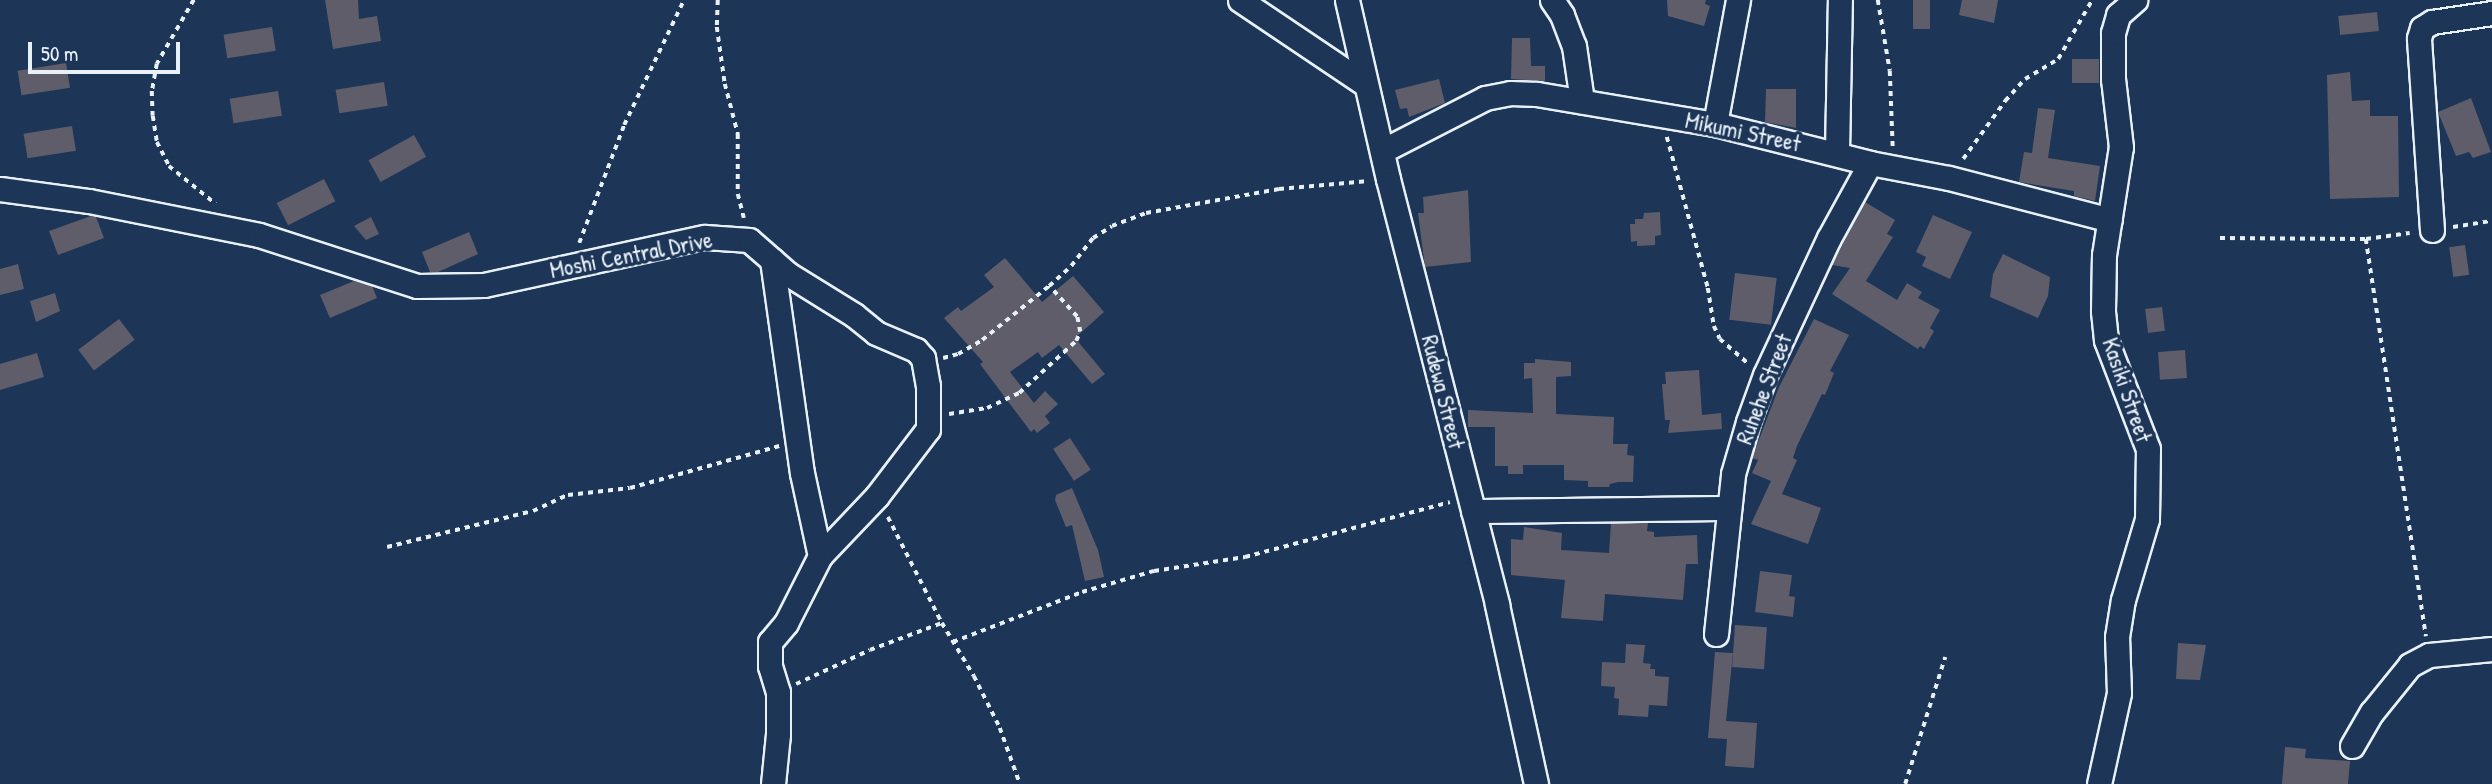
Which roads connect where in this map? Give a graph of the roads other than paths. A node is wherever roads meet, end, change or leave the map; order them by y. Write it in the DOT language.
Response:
graph roads {
  1 [pos="1240,0"];
  2 [pos="1347,0"];
  3 [pos="1552,0"];
  4 [pos="1738,0"];
  5 [pos="1840,0"];
  6 [pos="2135,0"];
  7 [pos="2492,13"];
  8 [pos="1365,84"];
  9 [pos="1582,101"];
  10 [pos="1715,124"];
  11 [pos="1382,151"];
  12 [pos="1837,152"];
  13 [pos="1870,163"];
  14 [pos="0,189"];
  15 [pos="2110,220"];
  16 [pos="2432,230"];
  17 [pos="772,260"];
  18 [pos="1471,504"];
  19 [pos="1729,508"];
  20 [pos="820,556"];
  21 [pos="1716,634"];
  22 [pos="2492,649"];
  23 [pos="2352,746"];
  24 [pos="773,784"];
  25 [pos="1536,784"];
  26 [pos="2099,784"];
  1 -- 8 [label="street"];
  2 -- 8 [label="street, Rudewa Street"];
  3 -- 9 [label="street"];
  4 -- 10 [label="street"];
  5 -- 12 [label="street"];
  6 -- 15 [label="street, Kasiki Street"];
  7 -- 16 [label="street"];
  8 -- 11 [label="street, Rudewa Street"];
  9 -- 10 [label="street, Mikumi Street"];
  9 -- 11 [label="street, Mikumi Street"];
  10 -- 12 [label="street, Mikumi Street"];
  11 -- 18 [label="street, Rudewa Street"];
  12 -- 13 [label="street, Mikumi Street"];
  13 -- 15 [label="street, Mikumi Street"];
  13 -- 19 [label="street, Ruhehe Street"];
  14 -- 17 [label="street, Moshi Central Drive"];
  15 -- 26 [label="street, Kasiki Street"];
  17 -- 20 [label="street"];
  17 -- 20 [label="street"];
  18 -- 19 [label="street"];
  18 -- 25 [label="street, Rudewa Street"];
  19 -- 21 [label="street, Ruhehe Street"];
  20 -- 24 [label="street"];
  22 -- 23 [label="street"];
}
